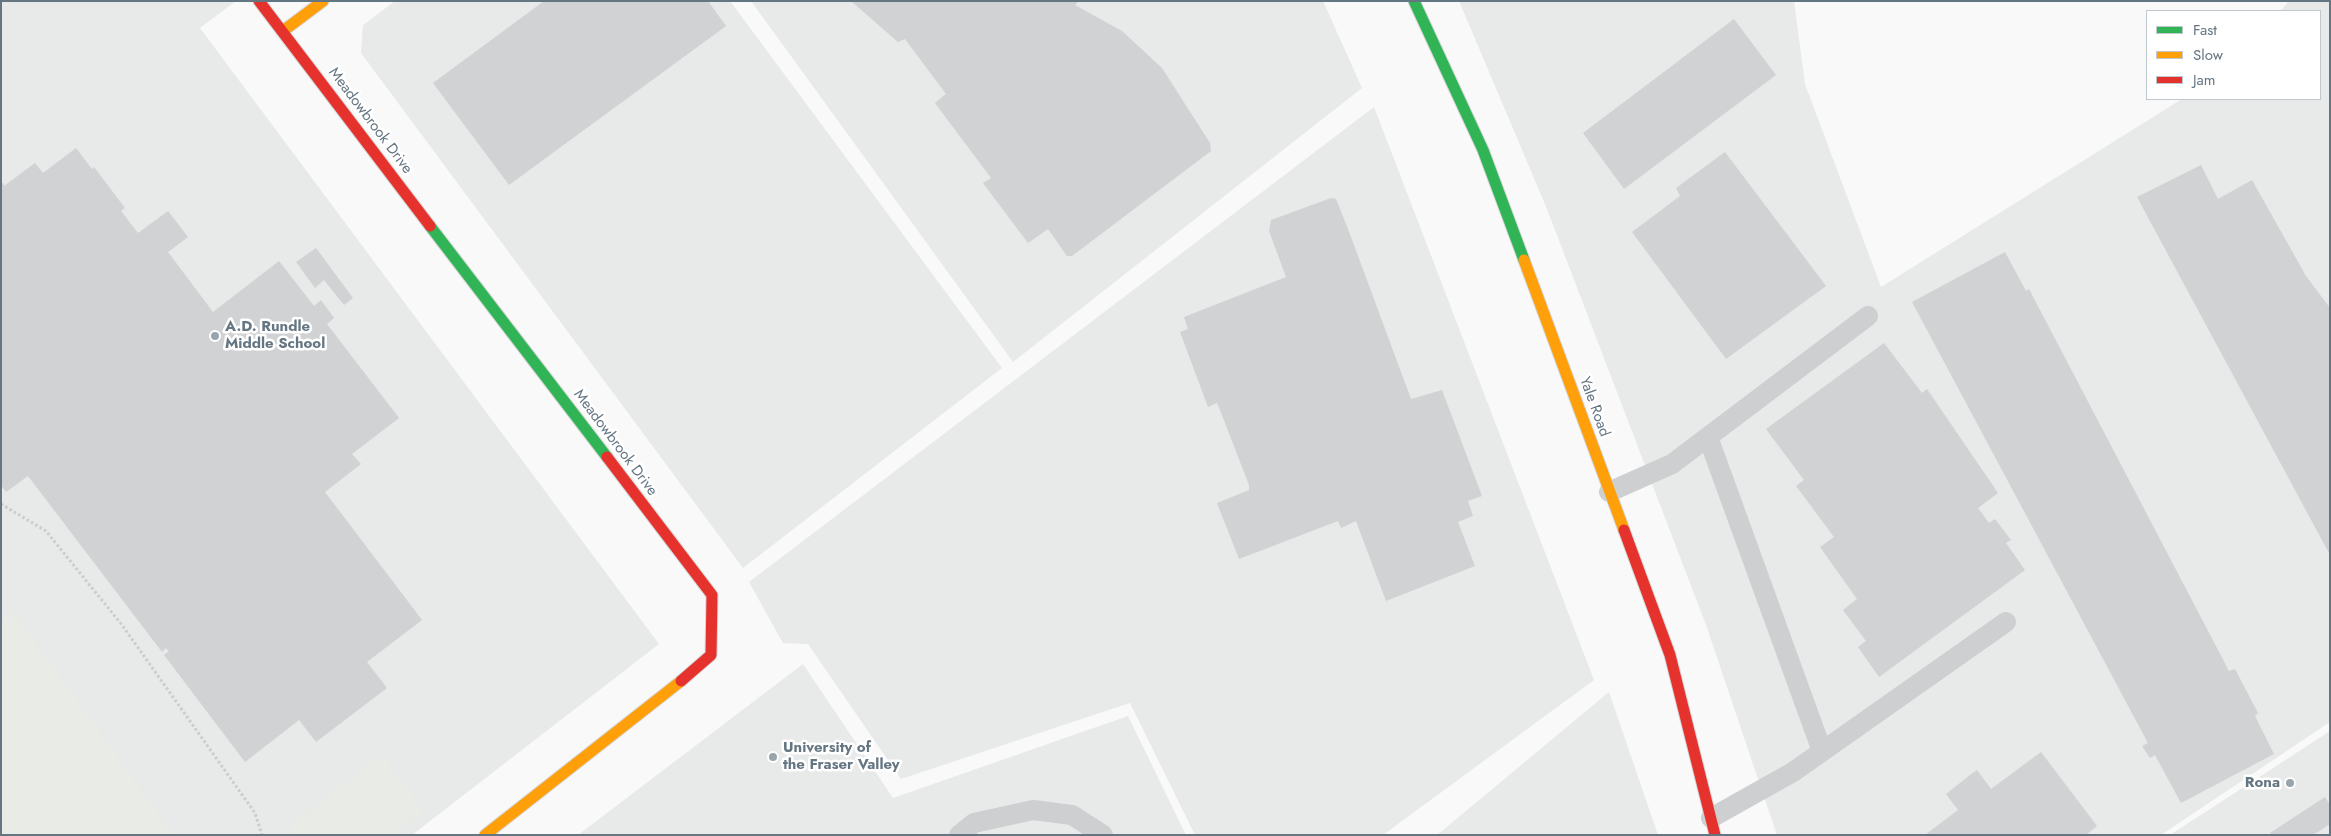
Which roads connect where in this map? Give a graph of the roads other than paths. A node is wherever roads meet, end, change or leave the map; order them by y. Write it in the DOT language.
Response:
graph roads {
  1 [pos="259,1"];
  2 [pos="323,1"];
  3 [pos="1414,1"];
  4 [pos="283,31"];
  5 [pos="1868,316"];
  6 [pos="1708,437"];
  7 [pos="1609,492"];
  8 [pos="2006,622"];
  9 [pos="1822,751"];
  10 [pos="1713,826"];
  11 [pos="485,835"];
  12 [pos="959,835"];
  13 [pos="1103,835"];
  1 -- 4 [label="street"];
  2 -- 4 [label="street"];
  3 -- 7 [label="street, Yale Road"];
  4 -- 11 [label="street, Meadowbrook Drive"];
  5 -- 6 [label="lane"];
  6 -- 7 [label="lane"];
  6 -- 9 [label="lane"];
  7 -- 10 [label="street, Yale Road"];
  8 -- 9 [label="lane"];
  9 -- 10 [label="lane"];
  12 -- 13 [label="lane"];
}
